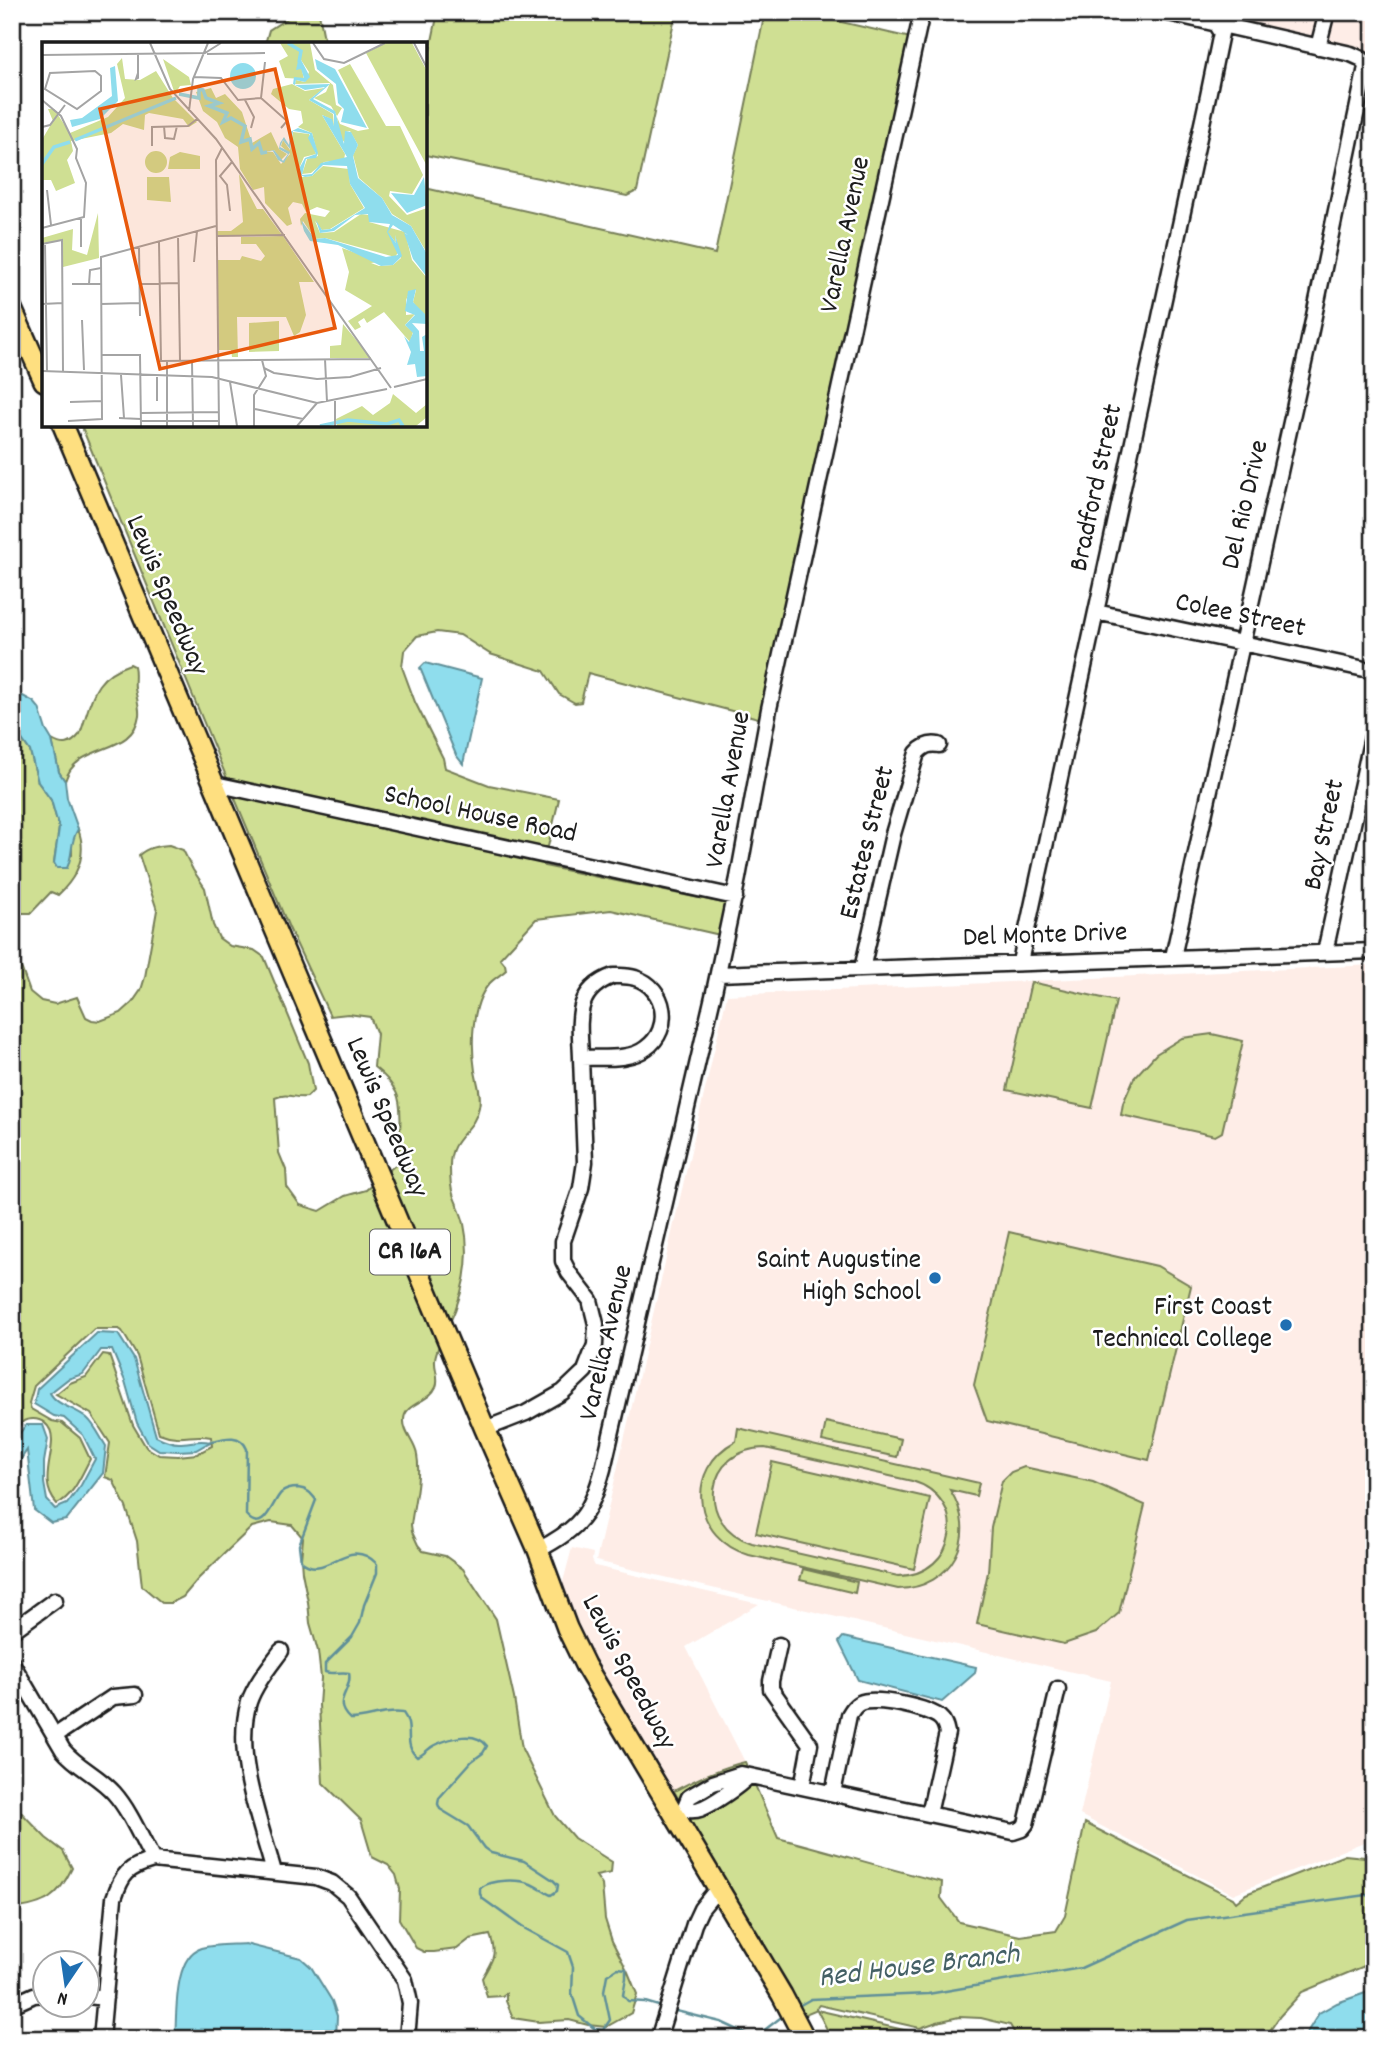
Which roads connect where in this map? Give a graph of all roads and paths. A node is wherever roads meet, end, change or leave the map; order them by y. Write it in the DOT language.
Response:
graph roads {
  1 [pos="922,12"];
  2 [pos="1164,12"];
  3 [pos="1326,12"];
  4 [pos="1216,25"];
  5 [pos="1318,47"];
  6 [pos="12,309"];
  7 [pos="42,376"];
  8 [pos="64,427"];
  9 [pos="1096,612"];
  10 [pos="1241,642"];
  11 [pos="1374,671"];
  12 [pos="1374,728"];
  13 [pos="939,745"];
  14 [pos="215,784"];
  15 [pos="735,897"];
  16 [pos="1374,951"];
  17 [pos="1325,952"];
  18 [pos="1173,957"];
  19 [pos="1020,962"];
  20 [pos="862,969"];
  21 [pos="718,974"];
  22 [pos="581,1058"];
  23 [pos="485,1429"];
  24 [pos="538,1549"];
  25 [pos="55,1600"];
  26 [pos="12,1631"];
  27 [pos="779,1645"];
  28 [pos="281,1651"];
  29 [pos="12,1663"];
  30 [pos="1058,1689"];
  31 [pos="135,1695"];
  32 [pos="56,1735"];
  33 [pos="802,1787"];
  34 [pos="833,1793"];
  35 [pos="679,1812"];
  36 [pos="929,1814"];
  37 [pos="153,1860"];
  38 [pos="274,1872"];
  39 [pos="718,1888"];
  40 [pos="32,1996"];
  41 [pos="102,1998"];
  42 [pos="105,1998"];
  43 [pos="12,2005"];
  44 [pos="796,2022"];
  45 [pos="101,2039"];
  46 [pos="407,2039"];
  47 [pos="658,2039"];
  1 -- 15 [label="street, Varella Avenue"];
  2 -- 4 [label="street"];
  3 -- 5 [label="street"];
  4 -- 5 [label="street"];
  4 -- 9 [label="street, Bradford Street"];
  5 -- 10 [label="street, Del Rio Drive"];
  6 -- 7 [label="main road"];
  8 -- 14 [label="main road, Lewis Speedway / CR 16A"];
  9 -- 10 [label="street, Colee Street"];
  9 -- 19 [label="street, Bradford Street"];
  10 -- 11 [label="street, Colee Street"];
  10 -- 18 [label="street, Del Rio Drive"];
  12 -- 17 [label="street, Bay Street"];
  13 -- 20 [label="street, Estates Street"];
  14 -- 15 [label="street, School House Road"];
  14 -- 23 [label="main road, Lewis Speedway / CR 16A"];
  15 -- 21 [label="street, Varella Avenue"];
  16 -- 17 [label="street, Del Monte Drive"];
  17 -- 18 [label="street, Del Monte Drive"];
  18 -- 19 [label="street, Del Monte Drive"];
  19 -- 20 [label="street, Del Monte Drive"];
  20 -- 21 [label="street, Del Monte Drive"];
  21 -- 24 [label="street, Varella Avenue"];
  22 -- 22 [label="street"];
  22 -- 23 [label="street"];
  23 -- 24 [label="main road, Lewis Speedway / CR 16A"];
  24 -- 35 [label="main road, Lewis Speedway / CR 16A"];
  25 -- 26 [label="street"];
  27 -- 33 [label="street"];
  28 -- 38 [label="street"];
  29 -- 32 [label="street"];
  30 -- 36 [label="street"];
  31 -- 32 [label="street"];
  32 -- 37 [label="street"];
  33 -- 34 [label="street"];
  33 -- 35 [label="street"];
  34 -- 36 [label="street"];
  34 -- 36 [label="street"];
  35 -- 39 [label="main road, Lewis Speedway / CR 16A"];
  37 -- 38 [label="street"];
  37 -- 42 [label="street"];
  38 -- 46 [label="street"];
  39 -- 44 [label="main road, Lewis Speedway / CR 16A"];
  39 -- 47 [label="street"];
  40 -- 43 [label="street"];
  41 -- 42 [label="street"];
  42 -- 45 [label="street"];
}
